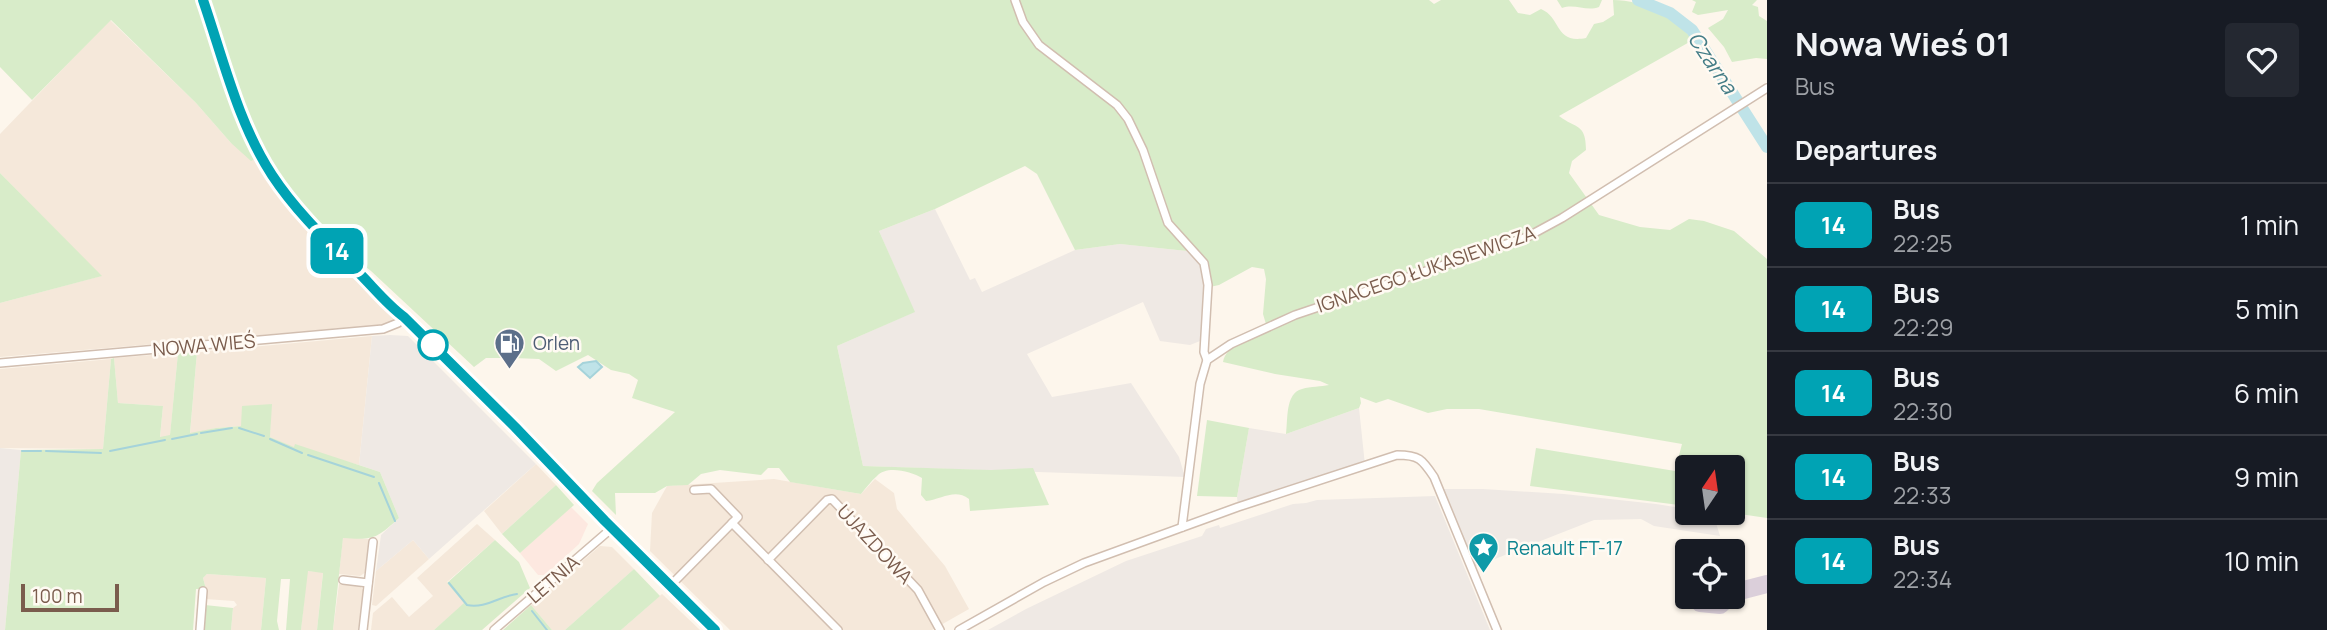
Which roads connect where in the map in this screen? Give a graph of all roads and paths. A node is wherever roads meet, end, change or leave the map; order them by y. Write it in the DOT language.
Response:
graph roads {
  1 [pos="203,0"];
  2 [pos="1015,0"];
  3 [pos="1767,88"];
  4 [pos="404,317"];
  5 [pos="1207,359"];
  6 [pos="0,363"];
  7 [pos="694,490"];
  8 [pos="732,523"];
  9 [pos="1182,527"];
  10 [pos="612,528"];
  11 [pos="373,542"];
  12 [pos="768,560"];
  13 [pos="343,580"];
  14 [pos="368,583"];
  15 [pos="671,585"];
  16 [pos="203,592"];
  17 [pos="200,630"];
  18 [pos="363,630"];
  19 [pos="494,630"];
  20 [pos="715,630"];
  21 [pos="838,630"];
  22 [pos="940,630"];
  23 [pos="959,630"];
  24 [pos="1497,630"];
  1 -- 4 [label="main road"];
  2 -- 5 [label="street"];
  3 -- 5 [label="street, IGNACEGO ŁUKASIEWICZA"];
  4 -- 6 [label="street, NOWA WIEŚ"];
  4 -- 10 [label="main road"];
  5 -- 9 [label="street"];
  7 -- 8 [label="street"];
  8 -- 12 [label="street"];
  8 -- 15 [label="street"];
  9 -- 23 [label="street"];
  9 -- 24 [label="street"];
  10 -- 15 [label="main road"];
  10 -- 19 [label="street, LETNIA"];
  11 -- 14 [label="street"];
  12 -- 21 [label="street"];
  12 -- 22 [label="street, UJAZDOWA"];
  13 -- 14 [label="street"];
  14 -- 18 [label="street"];
  15 -- 20 [label="main road"];
  16 -- 17 [label="street"];
}
